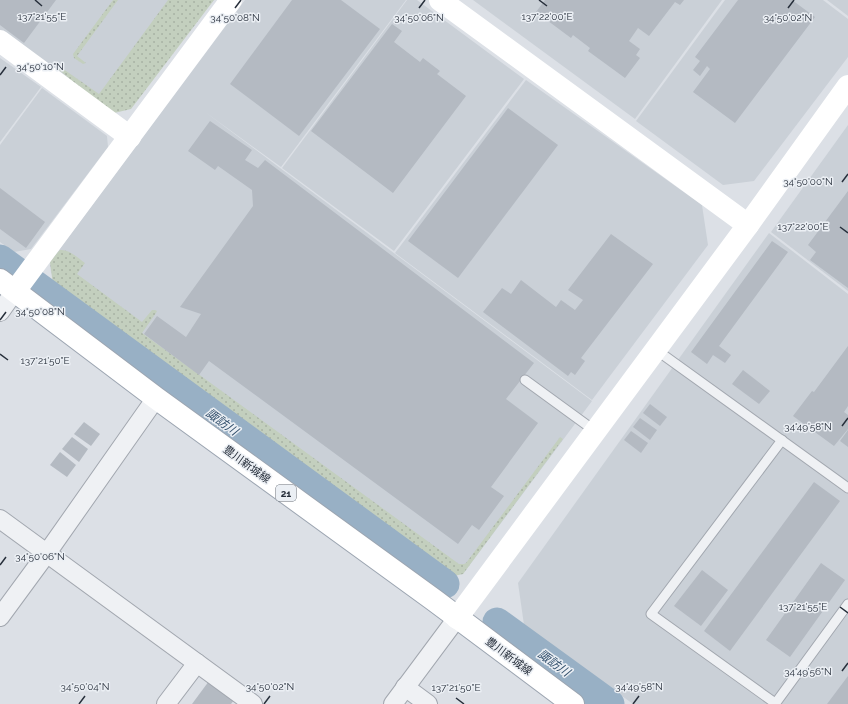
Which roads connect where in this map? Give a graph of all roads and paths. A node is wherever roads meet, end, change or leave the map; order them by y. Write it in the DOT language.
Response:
graph roads {
  1 [pos="231,0"];
  2 [pos="440,0"];
  3 [pos="0,41"];
  4 [pos="848,86"];
  5 [pos="130,136"];
  6 [pos="748,225"];
  7 [pos="18,280"];
  8 [pos="0,312"];
  9 [pos="655,349"];
  10 [pos="526,380"];
  11 [pos="156,398"];
  12 [pos="595,431"];
  13 [pos="782,440"];
  14 [pos="848,488"];
  15 [pos="0,519"];
  16 [pos="47,553"];
  17 [pos="848,604"];
  18 [pos="0,617"];
  19 [pos="457,618"];
  20 [pos="197,663"];
  21 [pos="406,687"];
  22 [pos="775,703"];
  23 [pos="166,704"];
  24 [pos="253,704"];
  25 [pos="393,704"];
  26 [pos="428,704"];
  27 [pos="573,704"];
  1 -- 5 [label="street"];
  2 -- 6 [label="street"];
  3 -- 5 [label="street"];
  4 -- 6 [label="street"];
  5 -- 7 [label="street"];
  6 -- 9 [label="street"];
  7 -- 8 [label="street"];
  7 -- 11 [label="street, 豊川新城線 / 21"];
  9 -- 12 [label="street"];
  9 -- 13 [label="lane"];
  10 -- 12 [label="lane"];
  11 -- 16 [label="street"];
  11 -- 19 [label="street, 豊川新城線 / 21"];
  12 -- 19 [label="street"];
  13 -- 14 [label="lane"];
  13 -- 22 [label="lane"];
  15 -- 16 [label="street"];
  16 -- 18 [label="street"];
  16 -- 20 [label="street"];
  17 -- 22 [label="lane"];
  19 -- 21 [label="street"];
  19 -- 27 [label="street, 豊川新城線 / 21"];
  20 -- 23 [label="street"];
  20 -- 24 [label="street"];
  21 -- 25 [label="street"];
  21 -- 26 [label="street"];
}
